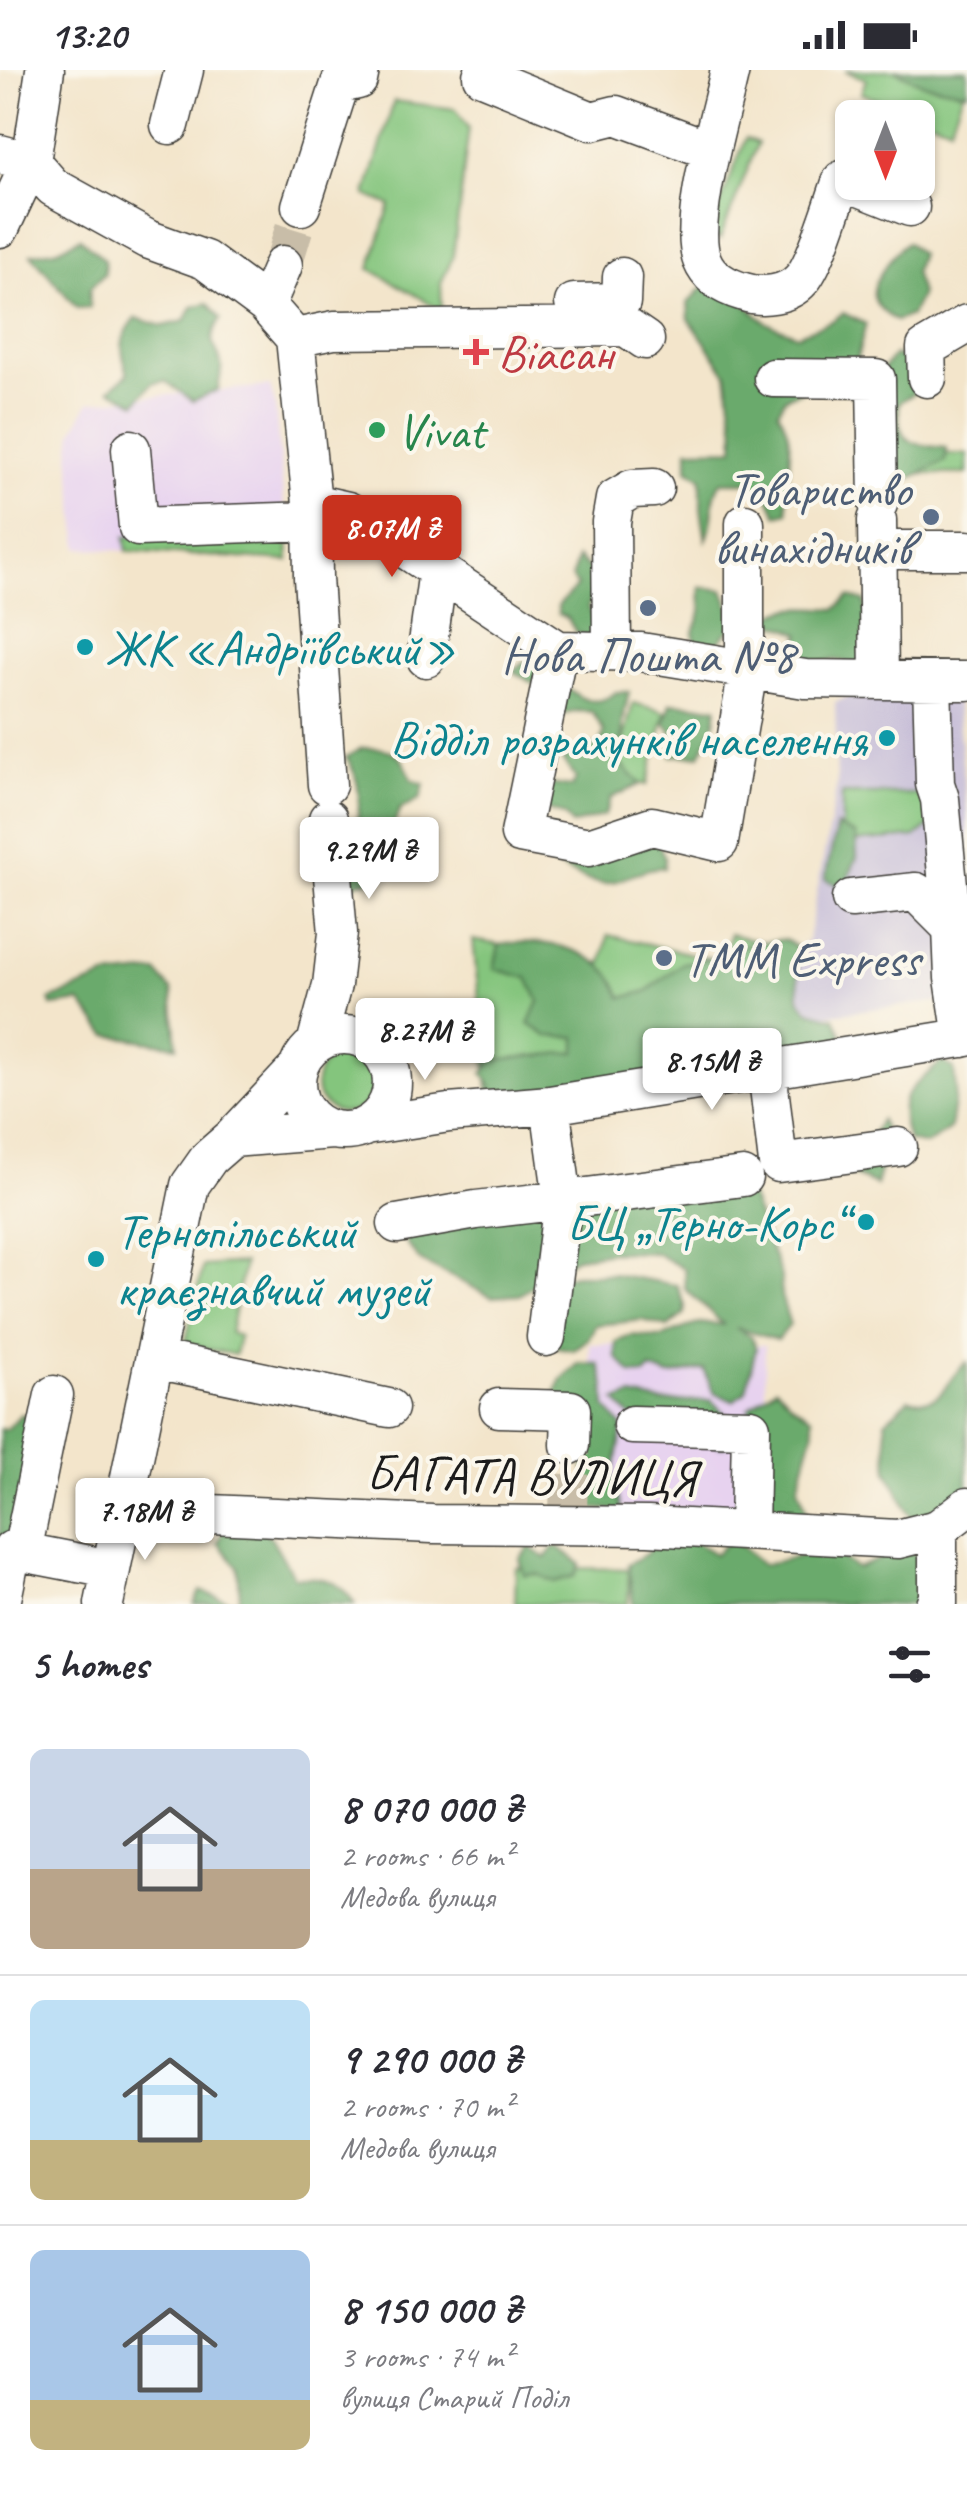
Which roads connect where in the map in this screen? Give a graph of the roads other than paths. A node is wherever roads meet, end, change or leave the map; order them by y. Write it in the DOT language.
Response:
graph roads {
  1 [pos="45,70"];
  2 [pos="184,70"];
  3 [pos="360,70"];
  4 [pos="730,70"];
  5 [pos="482,76"];
  6 [pos="170,125"];
  7 [pos="710,150"];
  8 [pos="16,158"];
  9 [pos="301,206"];
  10 [pos="910,206"];
  11 [pos="0,228"];
  12 [pos="284,265"];
  13 [pos="622,277"];
  14 [pos="266,305"];
  15 [pos="967,324"];
  16 [pos="452,328"];
  17 [pos="294,338"];
  18 [pos="644,340"];
  19 [pos="773,378"];
  20 [pos="927,378"];
  21 [pos="132,449"];
  22 [pos="654,488"];
  23 [pos="312,512"];
  24 [pos="745,523"];
  25 [pos="878,524"];
  26 [pos="967,550"];
  27 [pos="438,570"];
  28 [pos="558,650"];
  29 [pos="612,651"];
  30 [pos="426,658"];
  31 [pos="745,669"];
  32 [pos="878,680"];
  33 [pos="949,681"];
  34 [pos="851,899"];
  35 [pos="952,928"];
  36 [pos="332,985"];
  37 [pos="965,1037"];
  38 [pos="380,1052"];
  39 [pos="307,1056"];
  40 [pos="768,1070"];
  41 [pos="550,1105"];
  42 [pos="449,1114"];
  43 [pos="349,1128"];
  44 [pos="232,1138"];
  45 [pos="898,1147"];
  46 [pos="742,1177"];
  47 [pos="563,1200"];
  48 [pos="398,1224"];
  49 [pos="546,1337"];
  50 [pos="155,1359"];
  51 [pos="54,1395"];
  52 [pos="390,1408"];
  53 [pos="499,1408"];
  54 [pos="632,1425"];
  55 [pos="570,1444"];
  56 [pos="121,1510"];
  57 [pos="952,1518"];
  58 [pos="750,1530"];
  59 [pos="11,1551"];
  60 [pos="107,1586"];
  61 [pos="2,1604"];
  62 [pos="935,1604"];
  1 -- 8 [label="street"];
  2 -- 6 [label="street"];
  3 -- 9 [label="street"];
  4 -- 7 [label="street"];
  5 -- 7 [label="street"];
  7 -- 10 [label="street"];
  8 -- 11 [label="street"];
  8 -- 14 [label="street"];
  12 -- 14 [label="street"];
  13 -- 16 [label="street"];
  14 -- 17 [label="street"];
  15 -- 20 [label="street"];
  16 -- 17 [label="street"];
  16 -- 18 [label="street"];
  17 -- 23 [label="street"];
  19 -- 25 [label="street"];
  21 -- 23 [label="street"];
  22 -- 29 [label="street"];
  23 -- 27 [label="street"];
  23 -- 36 [label="street"];
  24 -- 31 [label="street"];
  25 -- 26 [label="street"];
  25 -- 32 [label="street"];
  27 -- 28 [label="street"];
  27 -- 30 [label="street"];
  28 -- 29 [label="street"];
  28 -- 31 [label="street"];
  29 -- 31 [label="street"];
  31 -- 32 [label="street"];
  32 -- 33 [label="street"];
  33 -- 35 [label="street"];
  34 -- 35 [label="street"];
  35 -- 37 [label="street"];
  36 -- 38 [label="street"];
  36 -- 39 [label="street"];
  37 -- 40 [label="street"];
  38 -- 39 [label="street"];
  38 -- 42 [label="street"];
  38 -- 43 [label="street"];
  39 -- 43 [label="street"];
  39 -- 44 [label="street"];
  40 -- 41 [label="street"];
  40 -- 45 [label="street"];
  41 -- 42 [label="street"];
  41 -- 47 [label="street"];
  42 -- 43 [label="street"];
  43 -- 44 [label="street"];
  44 -- 50 [label="street"];
  46 -- 47 [label="street"];
  47 -- 48 [label="street"];
  47 -- 49 [label="street"];
  50 -- 52 [label="street"];
  50 -- 56 [label="street"];
  51 -- 59 [label="street"];
  53 -- 55 [label="street"];
  54 -- 58 [label="street"];
  56 -- 58 [label="street, БАГАТА ВУЛИЦЯ"];
  56 -- 60 [label="street"];
  57 -- 58 [label="street, БАГАТА ВУЛИЦЯ"];
  57 -- 62 [label="street"];
  59 -- 60 [label="street"];
  59 -- 61 [label="street"];
}
